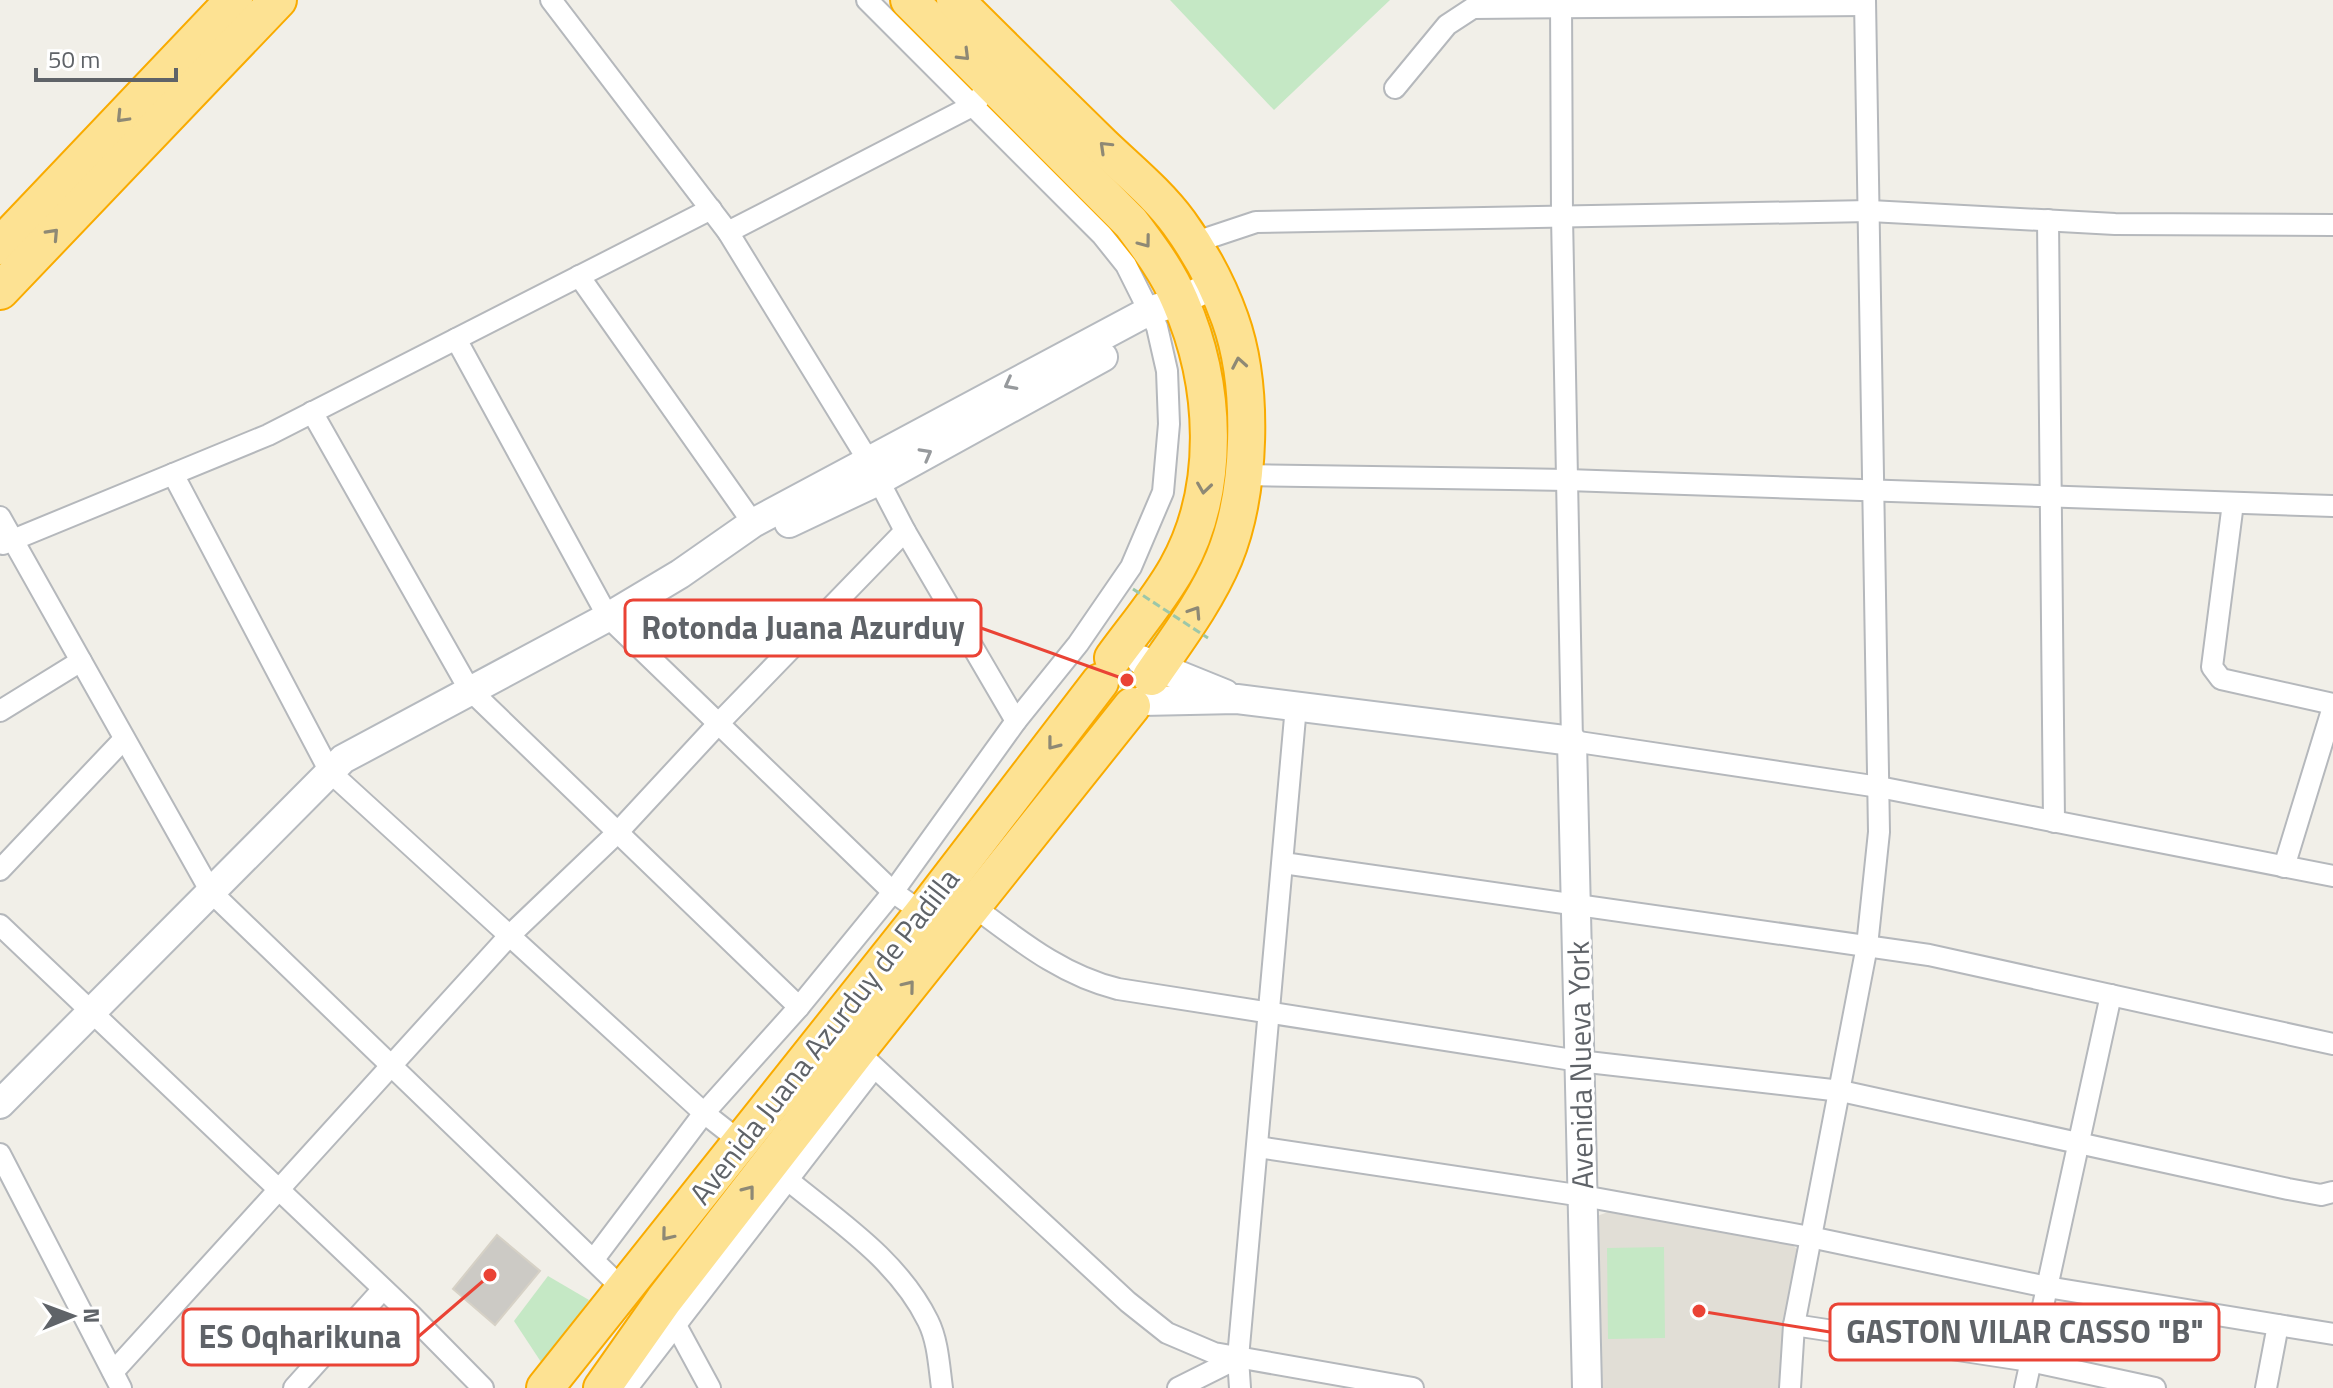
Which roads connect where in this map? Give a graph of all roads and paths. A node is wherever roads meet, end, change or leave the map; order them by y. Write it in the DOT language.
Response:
graph roads {
  1 [pos="234,0"];
  2 [pos="278,0"];
  3 [pos="551,0"];
  4 [pos="867,0"];
  5 [pos="909,0"];
  6 [pos="955,0"];
  7 [pos="1865,2"];
  8 [pos="1561,4"];
  9 [pos="1395,88"];
  10 [pos="983,94"];
  11 [pos="102,160"];
  12 [pos="711,209"];
  13 [pos="1870,211"];
  14 [pos="1562,216"];
  15 [pos="2048,220"];
  16 [pos="2333,225"];
  17 [pos="728,232"];
  18 [pos="1193,243"];
  19 [pos="0,246"];
  20 [pos="579,276"];
  21 [pos="1215,284"];
  22 [pos="0,291"];
  23 [pos="1162,313"];
  24 [pos="456,339"];
  25 [pos="312,412"];
  26 [pos="873,470"];
  27 [pos="173,474"];
  28 [pos="1243,475"];
  29 [pos="1567,480"];
  30 [pos="1874,491"];
  31 [pos="2051,496"];
  32 [pos="2233,503"];
  33 [pos="2333,506"];
  34 [pos="0,517"];
  35 [pos="753,523"];
  36 [pos="905,531"];
  37 [pos="6,543"];
  38 [pos="680,574"];
  39 [pos="1133,589"];
  40 [pos="608,617"];
  41 [pos="1208,638"];
  42 [pos="81,661"];
  43 [pos="1134,679"];
  44 [pos="469,689"];
  45 [pos="1237,699"];
  46 [pos="2333,705"];
  47 [pos="1296,706"];
  48 [pos="0,711"];
  49 [pos="1016,721"];
  50 [pos="718,724"];
  51 [pos="124,739"];
  52 [pos="1572,741"];
  53 [pos="330,772"];
  54 [pos="1879,787"];
  55 [pos="2054,822"];
  56 [pos="617,833"];
  57 [pos="1283,863"];
  58 [pos="2284,867"];
  59 [pos="0,870"];
  60 [pos="2333,876"];
  61 [pos="211,892"];
  62 [pos="893,892"];
  63 [pos="1576,905"];
  64 [pos="973,906"];
  65 [pos="923,913"];
  66 [pos="0,925"];
  67 [pos="509,936"];
  68 [pos="1867,946"];
  69 [pos="2111,995"];
  70 [pos="799,1007"];
  71 [pos="92,1012"];
  72 [pos="1270,1013"];
  73 [pos="2333,1044"];
  74 [pos="865,1060"];
  75 [pos="1579,1061"];
  76 [pos="390,1064"];
  77 [pos="1841,1091"];
  78 [pos="0,1104"];
  79 [pos="704,1113"];
  80 [pos="741,1142"];
  81 [pos="2078,1144"];
  82 [pos="1258,1147"];
  83 [pos="0,1154"];
  84 [pos="788,1180"];
  85 [pos="278,1189"];
  86 [pos="2333,1192"];
  87 [pos="1583,1196"];
  88 [pos="1810,1237"];
  89 [pos="594,1259"];
  90 [pos="2047,1287"];
  91 [pos="383,1289"];
  92 [pos="612,1303"];
  93 [pos="670,1313"];
  94 [pos="1794,1325"];
  95 [pos="2278,1325"];
  96 [pos="2333,1334"];
  97 [pos="632,1343"];
  98 [pos="1238,1358"];
  99 [pos="2030,1361"];
  100 [pos="117,1380"];
  101 [pos="550,1386"];
  102 [pos="294,1388"];
  103 [pos="483,1388"];
  104 [pos="602,1388"];
  105 [pos="627,1388"];
  106 [pos="710,1388"];
  107 [pos="942,1388"];
  108 [pos="1178,1388"];
  109 [pos="1240,1388"];
  110 [pos="1413,1388"];
  111 [pos="1587,1388"];
  112 [pos="1790,1388"];
  113 [pos="2025,1388"];
  114 [pos="2155,1388"];
  115 [pos="2266,1388"];
  1 -- 11 [label="highway, one-way"];
  2 -- 11 [label="highway"];
  3 -- 12 [label="street"];
  4 -- 10 [label="street"];
  5 -- 10 [label="highway, Avenida Juana Azurduy de Padilla, one-way"];
  18 -- 6 [label="highway, Avenida Juana Azurduy de Padilla, one-way"];
  7 -- 8 [label="street"];
  7 -- 13 [label="street"];
  8 -- 9 [label="street"];
  8 -- 14 [label="street"];
  10 -- 17 [label="street"];
  10 -- 23 [label="highway, Avenida Juana Azurduy de Padilla"];
  11 -- 19 [label="highway"];
  22 -- 11 [label="highway, one-way"];
  12 -- 17 [label="street"];
  12 -- 20 [label="street"];
  13 -- 14 [label="street"];
  13 -- 15 [label="street"];
  13 -- 30 [label="street"];
  14 -- 18 [label="street"];
  14 -- 29 [label="street"];
  15 -- 16 [label="street"];
  15 -- 31 [label="street"];
  17 -- 26 [label="street"];
  18 -- 21 [label="highway, Avenida Juana Azurduy de Padilla"];
  20 -- 24 [label="street"];
  20 -- 35 [label="street"];
  21 -- 23 [label="street"];
  28 -- 21 [label="highway, Avenida Juana Azurduy de Padilla, one-way"];
  23 -- 26 [label="street"];
  23 -- 43 [label="highway, Avenida Juana Azurduy de Padilla, one-way"];
  23 -- 49 [label="street"];
  24 -- 25 [label="street"];
  24 -- 40 [label="street"];
  25 -- 27 [label="street"];
  25 -- 44 [label="street"];
  26 -- 35 [label="street"];
  26 -- 36 [label="street"];
  26 -- 38 [label="street"];
  27 -- 37 [label="street"];
  27 -- 53 [label="street"];
  28 -- 29 [label="street"];
  43 -- 28 [label="highway, Avenida Juana Azurduy de Padilla, one-way"];
  29 -- 30 [label="street"];
  29 -- 52 [label="street"];
  30 -- 31 [label="street"];
  30 -- 54 [label="street"];
  31 -- 32 [label="street"];
  31 -- 55 [label="street"];
  32 -- 33 [label="street"];
  32 -- 46 [label="street"];
  34 -- 37 [label="street"];
  35 -- 38 [label="street"];
  36 -- 49 [label="street"];
  36 -- 50 [label="street"];
  37 -- 42 [label="street"];
  38 -- 40 [label="street"];
  39 -- 41 [label="path, bridge"];
  40 -- 44 [label="street"];
  40 -- 50 [label="street"];
  42 -- 48 [label="street"];
  42 -- 51 [label="street"];
  43 -- 45 [label="street"];
  43 -- 45 [label="street"];
  43 -- 64 [label="highway, Avenida Juana Azurduy de Padilla"];
  43 -- 65 [label="highway, Avenida Juana Azurduy de Padilla, one-way"];
  44 -- 53 [label="street"];
  44 -- 56 [label="street"];
  45 -- 47 [label="street"];
  46 -- 58 [label="street"];
  47 -- 52 [label="street"];
  47 -- 57 [label="street"];
  49 -- 62 [label="street"];
  50 -- 56 [label="street"];
  50 -- 62 [label="street"];
  51 -- 59 [label="street"];
  51 -- 61 [label="street"];
  52 -- 54 [label="street"];
  52 -- 63 [label="street, Avenida Nueva York"];
  53 -- 61 [label="street"];
  53 -- 67 [label="street"];
  54 -- 55 [label="street"];
  54 -- 68 [label="street"];
  55 -- 58 [label="street"];
  56 -- 67 [label="street"];
  56 -- 70 [label="street"];
  57 -- 63 [label="street"];
  57 -- 72 [label="street"];
  58 -- 60 [label="street"];
  61 -- 71 [label="street"];
  61 -- 76 [label="street"];
  62 -- 65 [label="street"];
  62 -- 70 [label="street"];
  63 -- 68 [label="street"];
  63 -- 75 [label="street, Avenida Nueva York"];
  64 -- 72 [label="street"];
  74 -- 64 [label="highway, Avenida Juana Azurduy de Padilla, one-way"];
  65 -- 80 [label="highway, Avenida Juana Azurduy de Padilla"];
  66 -- 71 [label="street"];
  67 -- 76 [label="street"];
  67 -- 79 [label="street"];
  68 -- 69 [label="street"];
  68 -- 77 [label="street"];
  69 -- 73 [label="street"];
  69 -- 81 [label="street"];
  70 -- 79 [label="street"];
  71 -- 78 [label="street"];
  71 -- 85 [label="street"];
  72 -- 75 [label="street"];
  72 -- 82 [label="street"];
  74 -- 84 [label="street"];
  93 -- 74 [label="highway, Avenida Juana Azurduy de Padilla, one-way"];
  74 -- 98 [label="street"];
  75 -- 77 [label="street"];
  75 -- 87 [label="street, Avenida Nueva York"];
  76 -- 85 [label="street"];
  76 -- 89 [label="street"];
  77 -- 81 [label="street"];
  77 -- 88 [label="street"];
  79 -- 80 [label="street"];
  79 -- 89 [label="street"];
  80 -- 92 [label="highway, Avenida Juana Azurduy de Padilla, one-way"];
  81 -- 86 [label="street"];
  81 -- 90 [label="street"];
  82 -- 87 [label="street"];
  82 -- 98 [label="street"];
  83 -- 100 [label="street"];
  84 -- 93 [label="street"];
  84 -- 107 [label="street"];
  85 -- 91 [label="street"];
  85 -- 100 [label="street"];
  87 -- 88 [label="street"];
  87 -- 111 [label="street, Avenida Nueva York"];
  88 -- 90 [label="street"];
  88 -- 94 [label="street"];
  89 -- 92 [label="street"];
  90 -- 95 [label="street"];
  90 -- 99 [label="street"];
  91 -- 102 [label="street"];
  91 -- 103 [label="street"];
  92 -- 97 [label="highway"];
  92 -- 101 [label="highway, Avenida Juana Azurduy de Padilla"];
  93 -- 97 [label="highway, Avenida Juana Azurduy de Padilla"];
  93 -- 105 [label="street"];
  93 -- 106 [label="street"];
  94 -- 99 [label="street"];
  94 -- 112 [label="street"];
  95 -- 96 [label="street"];
  95 -- 115 [label="street"];
  97 -- 104 [label="highway, Avenida Juana Azurduy de Padilla"];
  98 -- 108 [label="street"];
  98 -- 109 [label="street"];
  98 -- 110 [label="street"];
  99 -- 113 [label="street"];
  99 -- 114 [label="street"];
}
